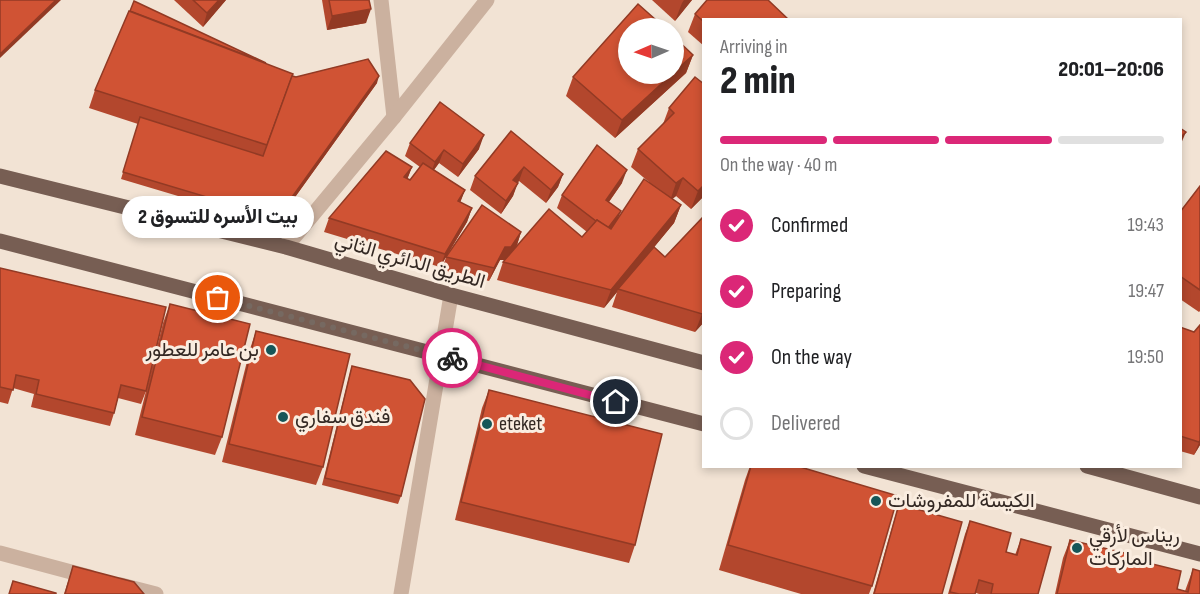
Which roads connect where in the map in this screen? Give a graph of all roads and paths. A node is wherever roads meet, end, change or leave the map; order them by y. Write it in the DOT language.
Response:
graph roads {
  1 [pos="381,0"];
  2 [pos="487,0"];
  3 [pos="394,117"];
  4 [pos="0,176"];
  5 [pos="0,241"];
  6 [pos="286,247"];
  7 [pos="451,295"];
  8 [pos="441,356"];
  9 [pos="702,362"];
  10 [pos="702,423"];
  11 [pos="872,468"];
  12 [pos="1094,468"];
  13 [pos="1200,497"];
  14 [pos="0,553"];
  15 [pos="1200,554"];
  16 [pos="155,594"];
  17 [pos="401,594"];
  1 -- 3 [label="street"];
  2 -- 3 [label="street"];
  3 -- 6 [label="street"];
  4 -- 6 [label="main road, الطريق الدائري الثاني"];
  5 -- 8 [label="main road"];
  6 -- 7 [label="main road, الطريق الدائري الثاني"];
  7 -- 8 [label="street"];
  7 -- 9 [label="main road, الطريق الدائري الثاني"];
  8 -- 10 [label="main road"];
  8 -- 17 [label="street"];
  11 -- 15 [label="main road"];
  12 -- 13 [label="main road"];
  14 -- 16 [label="street"];
}
